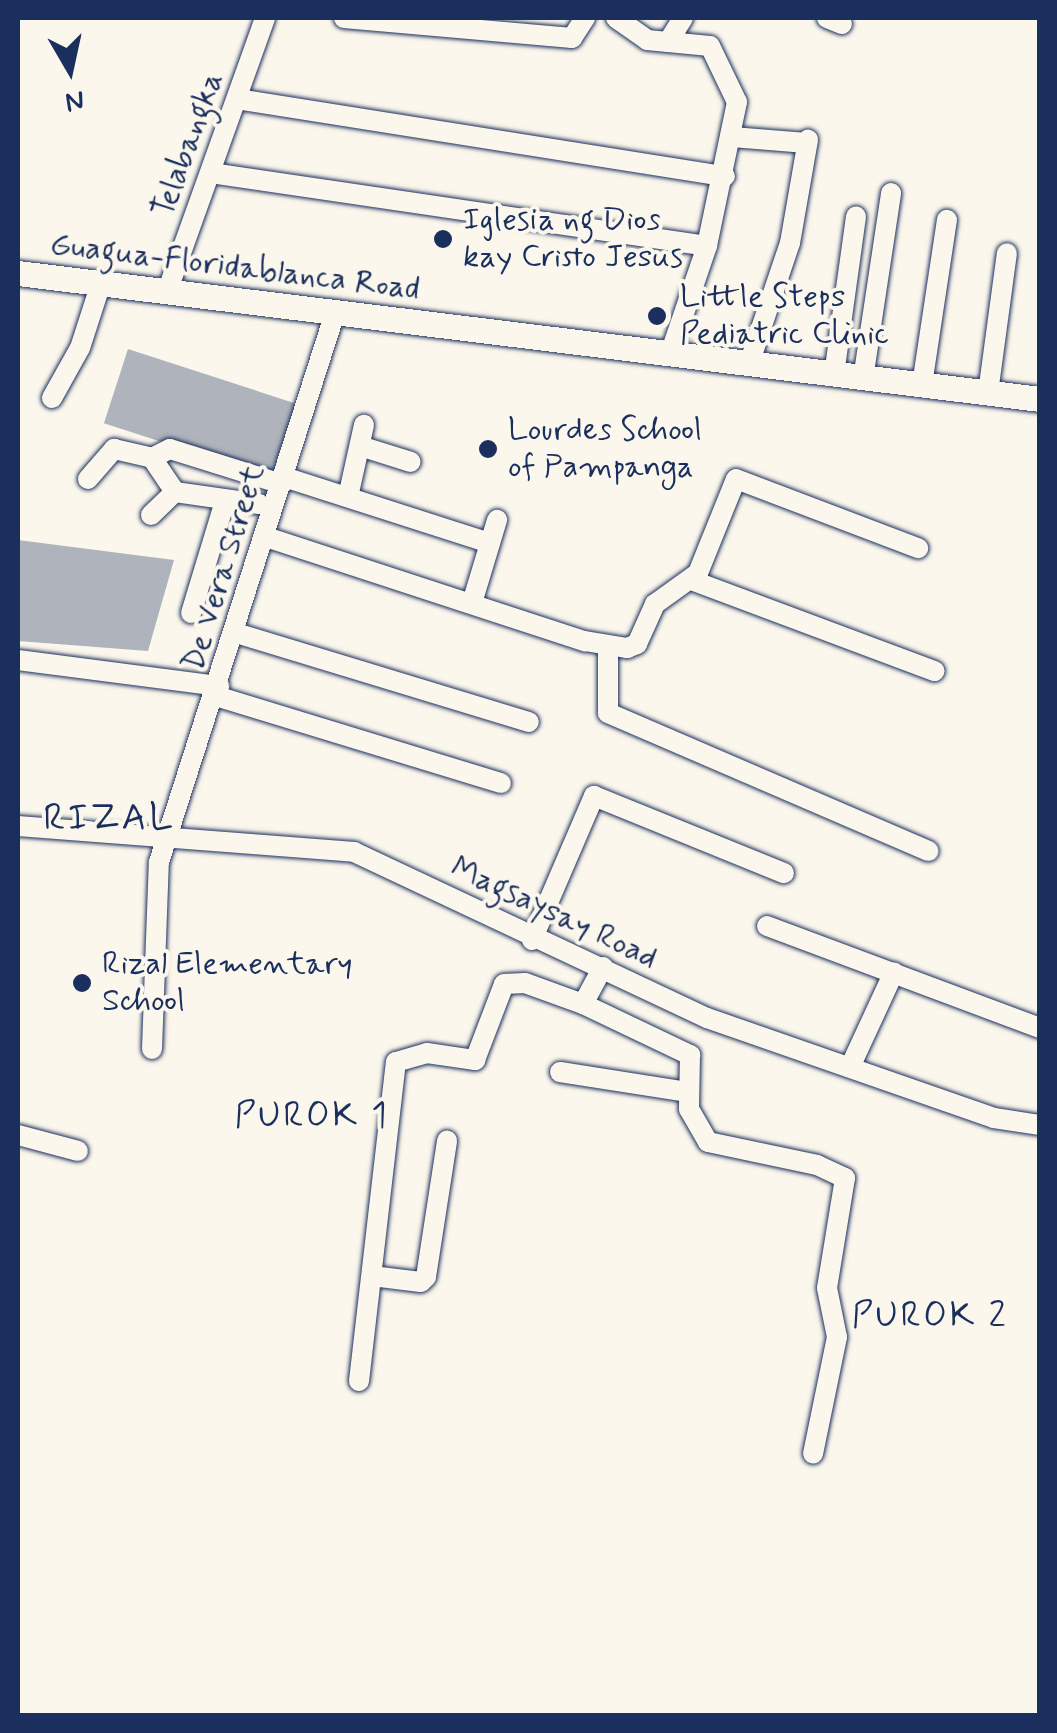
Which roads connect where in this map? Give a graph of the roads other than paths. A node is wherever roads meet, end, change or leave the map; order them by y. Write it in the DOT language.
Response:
graph roads {
  1 [pos="264,18"];
  2 [pos="356,18"];
  3 [pos="584,18"];
  4 [pos="616,18"];
  5 [pos="683,18"];
  6 [pos="668,42"];
  7 [pos="237,99"];
  8 [pos="732,137"];
  9 [pos="211,174"];
  10 [pos="725,176"];
  11 [pos="891,193"];
  12 [pos="856,217"];
  13 [pos="947,220"];
  14 [pos="707,246"];
  15 [pos="1007,253"];
  16 [pos="19,275"];
  17 [pos="101,284"];
  18 [pos="167,292"];
  19 [pos="335,313"];
  20 [pos="670,354"];
  21 [pos="749,364"];
  22 [pos="834,374"];
  23 [pos="864,379"];
  24 [pos="922,385"];
  25 [pos="988,393"];
  26 [pos="52,398"];
  27 [pos="1040,399"];
  28 [pos="364,424"];
  29 [pos="360,446"];
  30 [pos="152,458"];
  31 [pos="411,462"];
  32 [pos="88,479"];
  33 [pos="283,481"];
  34 [pos="175,492"];
  35 [pos="348,498"];
  36 [pos="225,500"];
  37 [pos="266,506"];
  38 [pos="152,515"];
  39 [pos="497,520"];
  40 [pos="266,537"];
  41 [pos="490,542"];
  42 [pos="918,548"];
  43 [pos="691,580"];
  44 [pos="472,602"];
  45 [pos="191,613"];
  46 [pos="236,632"];
  47 [pos="608,647"];
  48 [pos="18,660"];
  49 [pos="935,671"];
  50 [pos="218,691"];
  51 [pos="528,722"];
  52 [pos="501,783"];
  53 [pos="23,828"];
  54 [pos="170,842"];
  55 [pos="929,851"];
  56 [pos="784,873"];
  57 [pos="766,926"];
  58 [pos="532,940"];
  59 [pos="603,966"];
  60 [pos="894,972"];
  61 [pos="584,1004"];
  62 [pos="1040,1028"];
  63 [pos="152,1048"];
  64 [pos="851,1065"];
  65 [pos="560,1072"];
  66 [pos="688,1092"];
  67 [pos="1040,1125"];
  68 [pos="18,1136"];
  69 [pos="447,1141"];
  70 [pos="78,1150"];
  71 [pos="372,1276"];
  72 [pos="359,1380"];
  73 [pos="813,1454"];
  1 -- 7 [label="street, Telabangka"];
  2 -- 3 [label="street"];
  4 -- 6 [label="street"];
  5 -- 6 [label="street"];
  6 -- 8 [label="street"];
  7 -- 9 [label="street, Telabangka"];
  7 -- 10 [label="street"];
  8 -- 10 [label="street"];
  8 -- 21 [label="street"];
  9 -- 14 [label="street"];
  9 -- 18 [label="street, Telabangka"];
  10 -- 14 [label="street"];
  11 -- 23 [label="street"];
  12 -- 22 [label="street"];
  13 -- 24 [label="street"];
  14 -- 20 [label="street"];
  15 -- 25 [label="street"];
  16 -- 17 [label="main road, Guagua-Floridablanca Road"];
  17 -- 18 [label="main road, Guagua-Floridablanca Road"];
  17 -- 26 [label="street"];
  18 -- 19 [label="main road, Guagua-Floridablanca Road"];
  19 -- 20 [label="main road, Guagua-Floridablanca Road"];
  19 -- 33 [label="street, De Vera Street"];
  20 -- 21 [label="main road, Guagua-Floridablanca Road"];
  21 -- 22 [label="main road, Guagua-Floridablanca Road"];
  22 -- 23 [label="main road, Guagua-Floridablanca Road"];
  23 -- 24 [label="main road, Guagua-Floridablanca Road"];
  24 -- 25 [label="main road, Guagua-Floridablanca Road"];
  25 -- 27 [label="main road, Guagua-Floridablanca Road"];
  28 -- 29 [label="street"];
  29 -- 31 [label="street"];
  29 -- 35 [label="street"];
  30 -- 32 [label="street"];
  30 -- 33 [label="street"];
  30 -- 34 [label="street"];
  33 -- 35 [label="street"];
  33 -- 37 [label="street, De Vera Street"];
  34 -- 36 [label="street"];
  34 -- 38 [label="street"];
  35 -- 41 [label="street"];
  36 -- 37 [label="street"];
  36 -- 45 [label="street"];
  37 -- 40 [label="street, De Vera Street"];
  39 -- 41 [label="street"];
  40 -- 44 [label="street"];
  40 -- 46 [label="street, De Vera Street"];
  41 -- 44 [label="street"];
  42 -- 43 [label="street"];
  43 -- 47 [label="street"];
  43 -- 49 [label="street"];
  44 -- 47 [label="street"];
  46 -- 50 [label="street, De Vera Street"];
  46 -- 51 [label="street"];
  47 -- 55 [label="street"];
  48 -- 50 [label="street"];
  50 -- 52 [label="street"];
  50 -- 54 [label="street, De Vera Street"];
  53 -- 54 [label="street, Magsaysay Road"];
  54 -- 58 [label="street, Magsaysay Road"];
  54 -- 63 [label="street, De Vera Street"];
  56 -- 58 [label="street"];
  57 -- 60 [label="street"];
  58 -- 59 [label="street, Magsaysay Road"];
  59 -- 61 [label="street"];
  59 -- 64 [label="street, Magsaysay Road"];
  60 -- 62 [label="street"];
  60 -- 64 [label="street"];
  61 -- 66 [label="street"];
  61 -- 71 [label="street"];
  64 -- 67 [label="street, Magsaysay Road"];
  65 -- 66 [label="street"];
  66 -- 73 [label="street"];
  68 -- 70 [label="street"];
  69 -- 71 [label="street"];
  71 -- 72 [label="street"];
}
